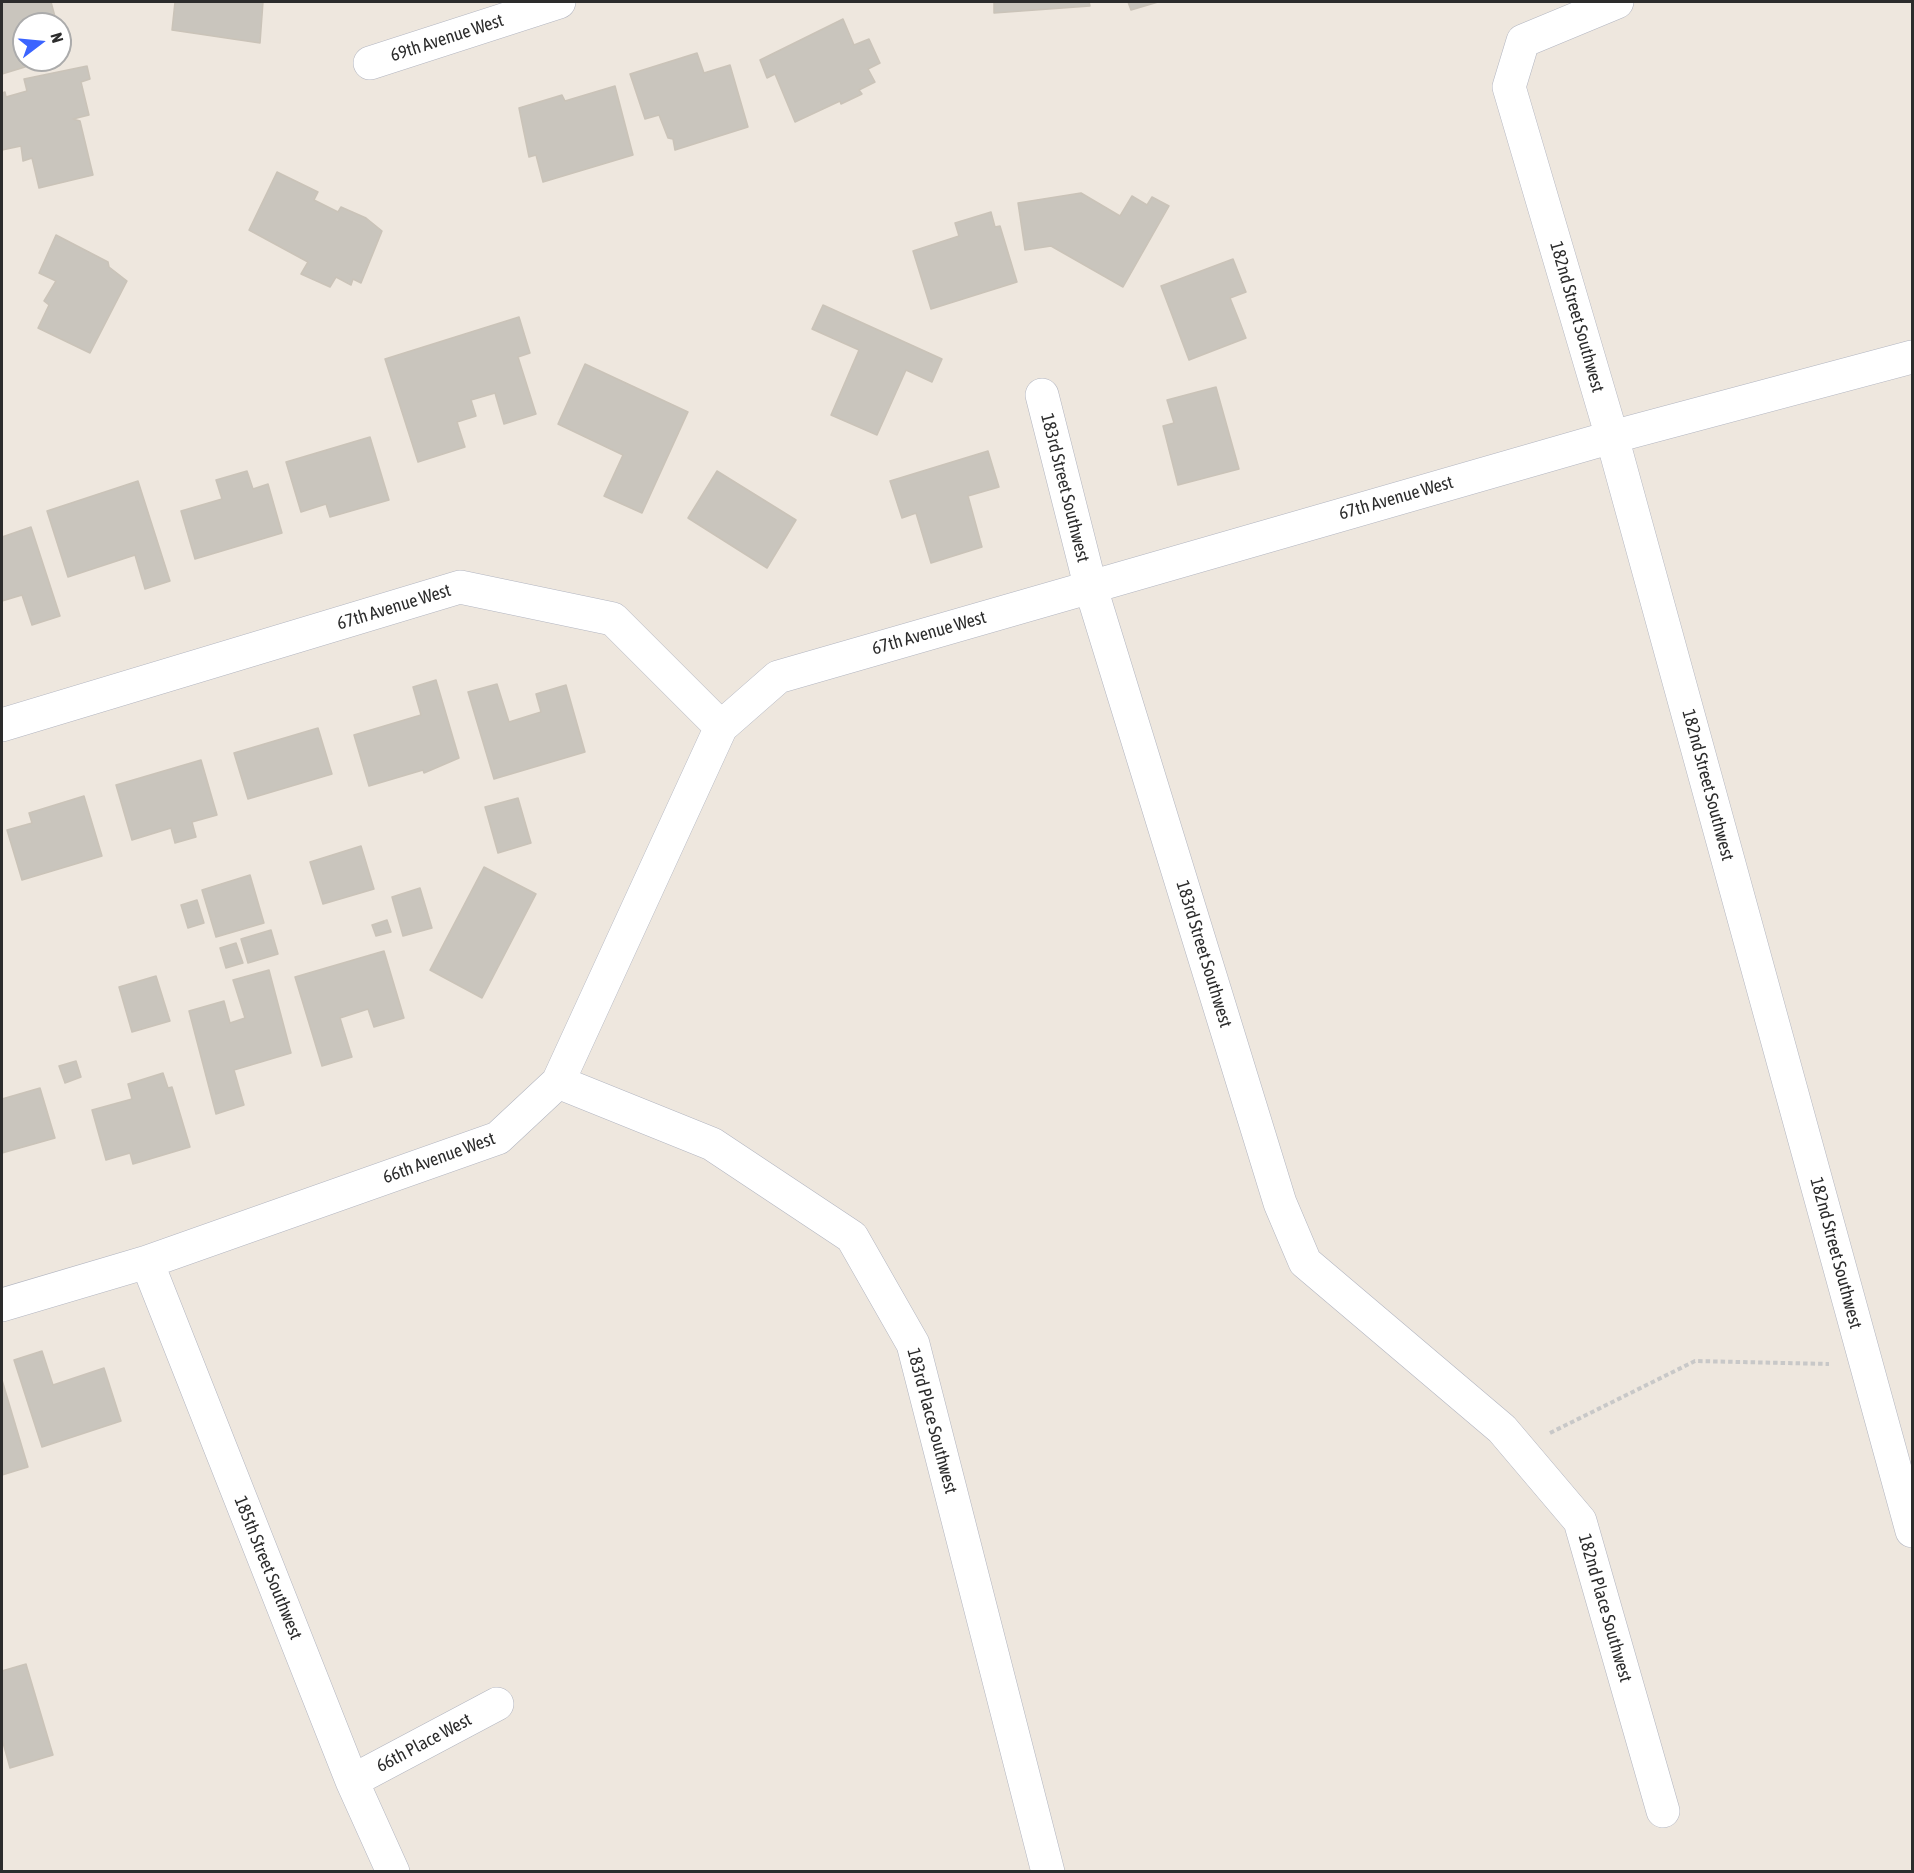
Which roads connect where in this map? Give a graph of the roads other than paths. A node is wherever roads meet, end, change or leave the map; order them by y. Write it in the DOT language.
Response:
graph roads {
  1 [pos="559,2"];
  2 [pos="1617,2"];
  3 [pos="370,63"];
  4 [pos="1912,357"];
  5 [pos="1042,395"];
  6 [pos="1612,437"];
  7 [pos="1090,585"];
  8 [pos="2,725"];
  9 [pos="721,727"];
  10 [pos="558,1083"];
  11 [pos="147,1262"];
  12 [pos="2,1305"];
  13 [pos="1510,1438"];
  14 [pos="1912,1531"];
  15 [pos="497,1704"];
  16 [pos="352,1781"];
  17 [pos="1663,1811"];
  18 [pos="393,1872"];
  19 [pos="1048,1872"];
  1 -- 3 [label="street, 69th Avenue West"];
  2 -- 6 [label="street, 182nd Street Southwest"];
  4 -- 6 [label="street, 67th Avenue West"];
  5 -- 7 [label="street, 183rd Street Southwest"];
  6 -- 7 [label="street, 67th Avenue West"];
  6 -- 14 [label="street, 182nd Street Southwest"];
  7 -- 9 [label="street, 67th Avenue West"];
  7 -- 13 [label="street, 183rd Street Southwest"];
  8 -- 9 [label="street, 67th Avenue West"];
  9 -- 10 [label="street, 66th Avenue West"];
  10 -- 11 [label="street, 66th Avenue West"];
  10 -- 19 [label="street, 183rd Place Southwest"];
  11 -- 12 [label="street, 66th Avenue West"];
  11 -- 16 [label="street, 185th Street Southwest"];
  13 -- 17 [label="street, 182nd Place Southwest"];
  15 -- 16 [label="street, 66th Place West"];
  16 -- 18 [label="street, 185th Street Southwest"];
}
